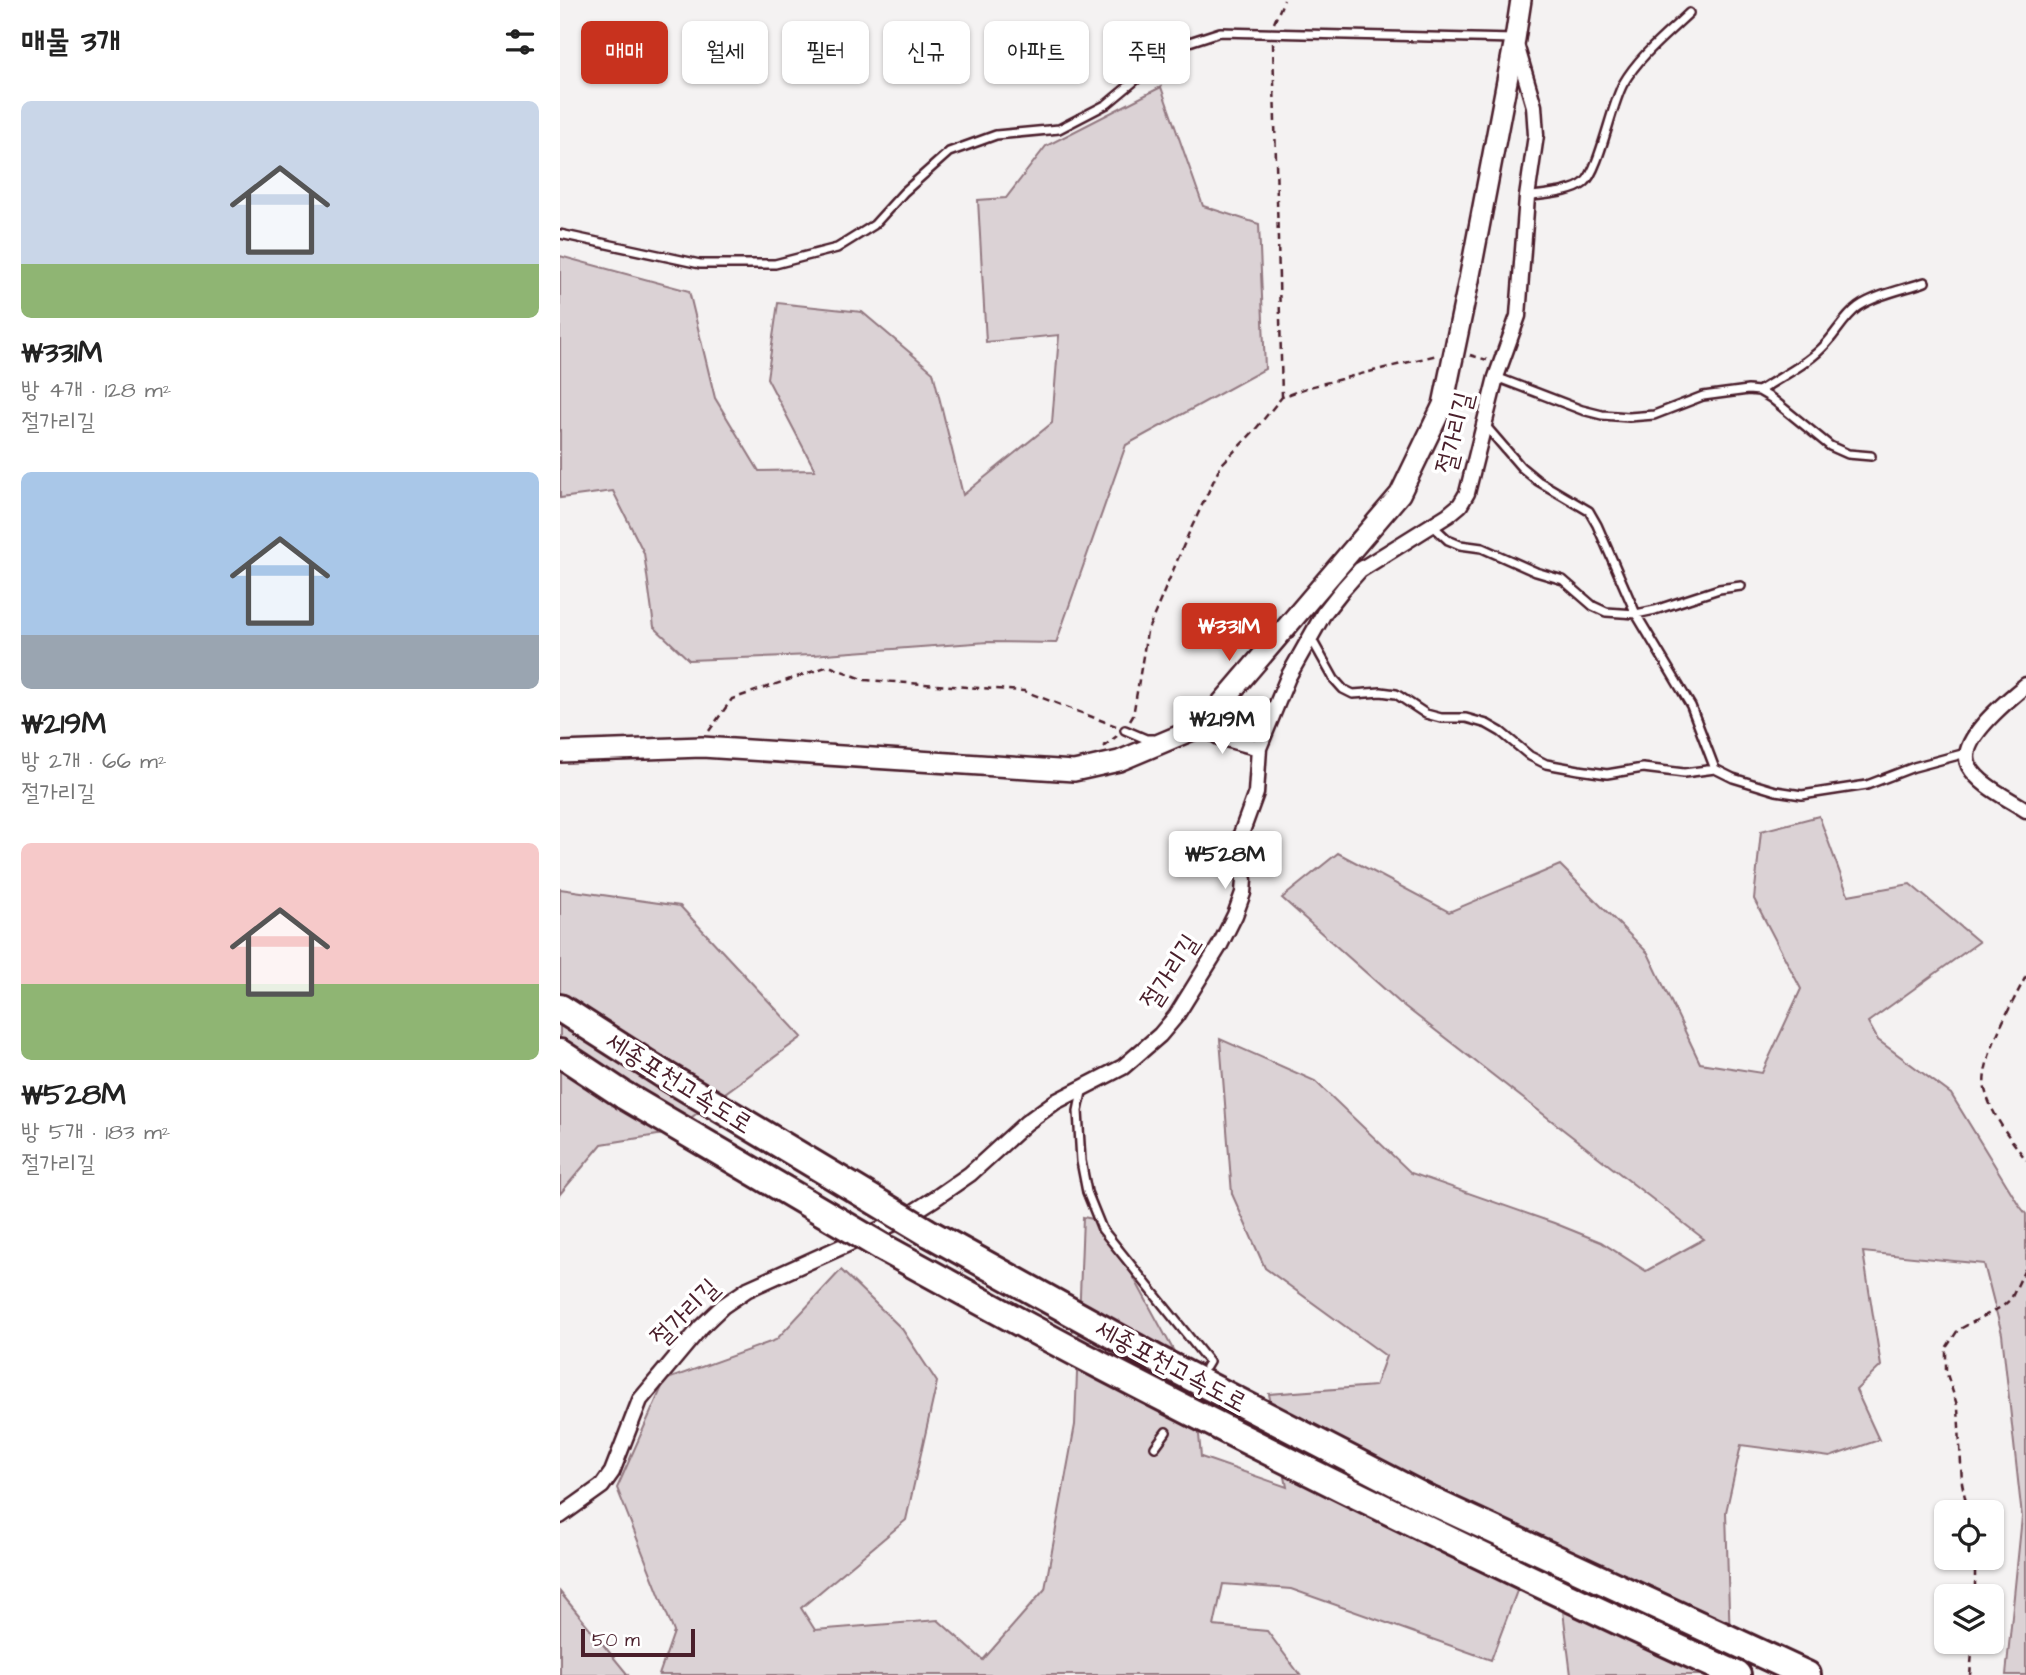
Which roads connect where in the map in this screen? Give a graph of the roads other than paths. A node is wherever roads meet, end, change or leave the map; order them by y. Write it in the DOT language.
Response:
graph roads {
  1 [pos="1521,0"];
  2 [pos="1689,13"];
  3 [pos="1515,39"];
  4 [pos="1527,197"];
  5 [pos="560,234"];
  6 [pos="1925,282"];
  7 [pos="1498,371"];
  8 [pos="1759,391"];
  9 [pos="1483,423"];
  10 [pos="1871,456"];
  11 [pos="1433,526"];
  12 [pos="1741,586"];
  13 [pos="1636,614"];
  14 [pos="1311,637"];
  15 [pos="2026,685"];
  16 [pos="1202,726"];
  17 [pos="1125,730"];
  18 [pos="1171,739"];
  19 [pos="1259,748"];
  20 [pos="560,752"];
  21 [pos="1966,753"];
  22 [pos="1715,769"];
  23 [pos="2026,810"];
  24 [pos="560,1008"];
  25 [pos="560,1053"];
  26 [pos="1083,1087"];
  27 [pos="1206,1367"];
  28 [pos="1166,1432"];
  29 [pos="1155,1447"];
  30 [pos="560,1516"];
  31 [pos="1737,1675"];
  32 [pos="1807,1675"];
  1 -- 3 [label="street, 절가리길"];
  2 -- 4 [label="lane"];
  3 -- 4 [label="street, 절가리길"];
  3 -- 5 [label="lane"];
  3 -- 16 [label="street"];
  4 -- 7 [label="street, 절가리길"];
  6 -- 8 [label="lane"];
  7 -- 8 [label="lane"];
  7 -- 9 [label="street, 절가리길"];
  8 -- 10 [label="lane"];
  9 -- 11 [label="street, 절가리길"];
  9 -- 13 [label="lane"];
  11 -- 13 [label="lane"];
  11 -- 14 [label="street, 절가리길"];
  12 -- 13 [label="lane"];
  13 -- 22 [label="lane"];
  14 -- 19 [label="street, 절가리길"];
  14 -- 22 [label="lane"];
  15 -- 21 [label="street"];
  16 -- 18 [label="street"];
  16 -- 19 [label="street"];
  17 -- 18 [label="lane"];
  18 -- 20 [label="street"];
  19 -- 26 [label="street, 절가리길"];
  21 -- 22 [label="lane"];
  21 -- 23 [label="street"];
  24 -- 32 [label="highway, 세종포천고속도로, bridge"];
  25 -- 31 [label="highway, 세종포천고속도로, bridge"];
  26 -- 27 [label="lane"];
  26 -- 30 [label="street, 절가리길"];
  28 -- 29 [label="lane"];
}
